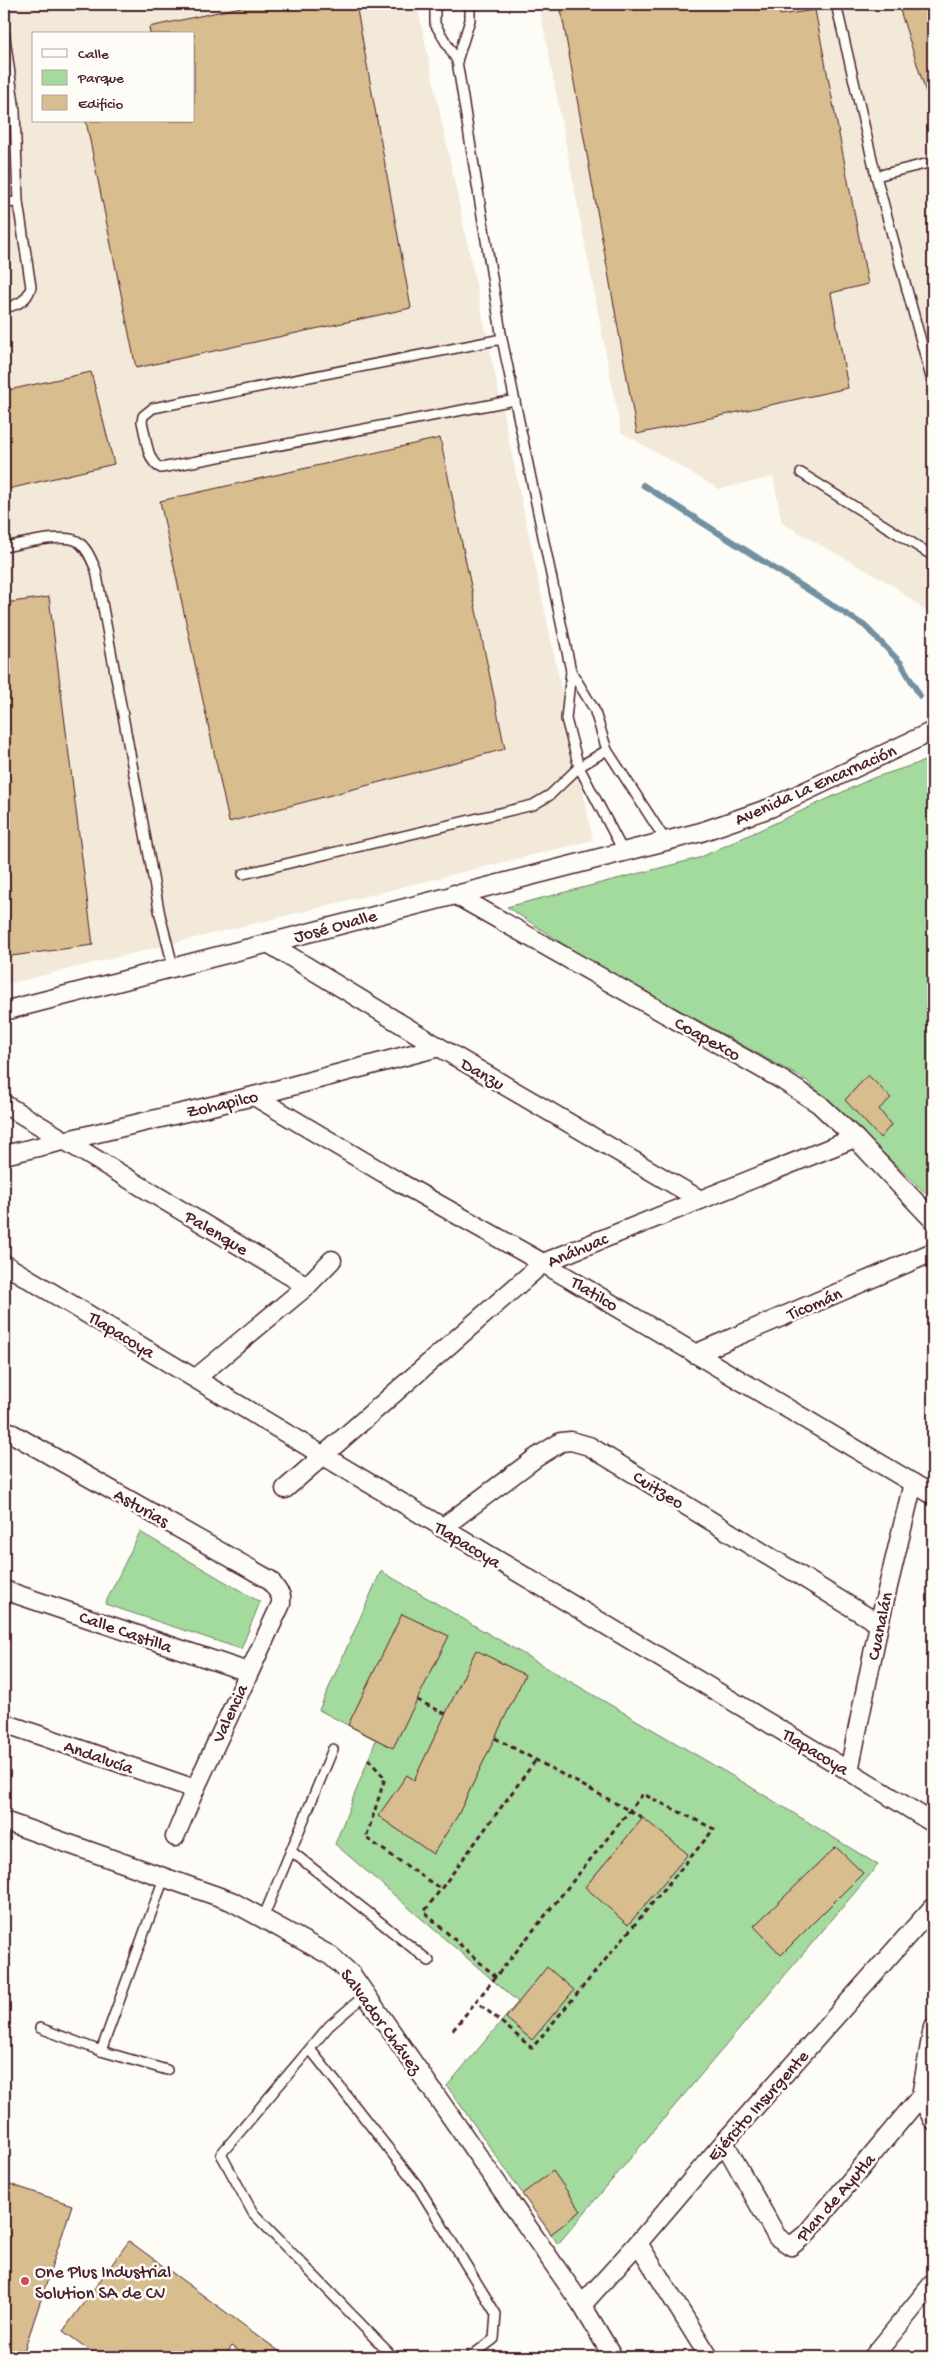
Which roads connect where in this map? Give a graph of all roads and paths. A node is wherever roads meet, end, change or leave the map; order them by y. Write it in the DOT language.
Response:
graph roads {
  1 [pos="435,4"];
  2 [pos="470,4"];
  3 [pos="836,4"];
  4 [pos="4,30"];
  5 [pos="457,61"];
  6 [pos="933,162"];
  7 [pos="876,176"];
  8 [pos="18,202"];
  9 [pos="4,203"];
  10 [pos="4,308"];
  11 [pos="502,339"];
  12 [pos="933,385"];
  13 [pos="515,400"];
  14 [pos="800,473"];
  15 [pos="4,547"];
  16 [pos="933,556"];
  17 [pos="571,671"];
  18 [pos="928,734"];
  19 [pos="607,750"];
  20 [pos="579,767"];
  21 [pos="666,841"];
  22 [pos="623,851"];
  23 [pos="243,874"];
  24 [pos="454,894"];
  25 [pos="268,943"];
  26 [pos="172,966"];
  27 [pos="4,1011"];
  28 [pos="438,1047"];
  29 [pos="254,1096"];
  30 [pos="4,1104"];
  31 [pos="855,1138"];
  32 [pos="63,1140"];
  33 [pos="4,1155"];
  34 [pos="699,1199"];
  35 [pos="933,1220"];
  36 [pos="933,1252"];
  37 [pos="332,1260"];
  38 [pos="543,1262"];
  39 [pos="4,1264"];
  40 [pos="307,1286"];
  41 [pos="696,1354"];
  42 [pos="196,1378"];
  43 [pos="4,1429"];
  44 [pos="323,1455"];
  45 [pos="913,1483"];
  46 [pos="285,1489"];
  47 [pos="933,1495"];
  48 [pos="442,1528"];
  49 [pos="277,1589"];
  50 [pos="4,1590"];
  51 [pos="879,1624"];
  52 [pos="248,1672"];
  53 [pos="417,1700"];
  54 [pos="446,1714"];
  55 [pos="4,1723"];
  56 [pos="495,1738"];
  57 [pos="333,1749"];
  58 [pos="368,1759"];
  59 [pos="536,1760"];
  60 [pos="850,1770"];
  61 [pos="194,1789"];
  62 [pos="630,1811"];
  63 [pos="643,1818"];
  64 [pos="4,1821"];
  65 [pos="933,1823"];
  66 [pos="174,1837"];
  67 [pos="291,1851"];
  68 [pos="164,1878"];
  69 [pos="441,1889"];
  70 [pos="933,1907"];
  71 [pos="263,1918"];
  72 [pos="429,1961"];
  73 [pos="496,1977"];
  74 [pos="365,1995"];
  75 [pos="476,2002"];
  76 [pos="40,2028"];
  77 [pos="933,2028"];
  78 [pos="453,2030"];
  79 [pos="310,2049"];
  80 [pos="101,2050"];
  81 [pos="167,2070"];
  82 [pos="921,2096"];
  83 [pos="933,2120"];
  84 [pos="724,2142"];
  85 [pos="638,2243"];
  86 [pos="933,2283"];
  87 [pos="582,2305"];
  88 [pos="393,2357"];
  89 [pos="470,2357"];
  90 [pos="613,2357"];
  91 [pos="709,2357"];
  92 [pos="873,2357"];
  1 -- 5 [label="lane"];
  2 -- 5 [label="lane"];
  3 -- 7 [label="lane"];
  4 -- 8 [label="lane"];
  5 -- 11 [label="lane"];
  6 -- 7 [label="lane"];
  7 -- 12 [label="lane"];
  8 -- 9 [label="lane"];
  8 -- 10 [label="lane"];
  11 -- 13 [label="lane"];
  11 -- 13 [label="lane"];
  13 -- 17 [label="lane"];
  14 -- 16 [label="lane"];
  15 -- 26 [label="lane"];
  17 -- 19 [label="lane"];
  17 -- 20 [label="lane"];
  18 -- 21 [label="street, Avenida La Encarnación"];
  19 -- 20 [label="lane"];
  19 -- 21 [label="lane"];
  20 -- 22 [label="lane"];
  20 -- 23 [label="lane"];
  21 -- 22 [label="street, José Ovalle"];
  22 -- 24 [label="street, José Ovalle"];
  24 -- 25 [label="street, José Ovalle"];
  24 -- 31 [label="street, Coapexco"];
  25 -- 26 [label="street, José Ovalle"];
  25 -- 28 [label="street, Danzu"];
  26 -- 27 [label="street, José Ovalle"];
  28 -- 29 [label="street, Zohapilco"];
  28 -- 34 [label="street, Danzu"];
  29 -- 32 [label="street, Zohapilco"];
  29 -- 38 [label="street, Tlatilco"];
  30 -- 32 [label="street, Palenque"];
  31 -- 34 [label="street, Anáhuac"];
  31 -- 35 [label="street, Coapexco"];
  32 -- 33 [label="street, Zohapilco"];
  32 -- 40 [label="street, Palenque"];
  34 -- 38 [label="street, Anáhuac"];
  36 -- 41 [label="street, Ticomán"];
  37 -- 40 [label="street"];
  38 -- 41 [label="street, Tlatilco"];
  38 -- 44 [label="street, Anáhuac"];
  39 -- 42 [label="street, Tlapacoya"];
  40 -- 42 [label="street"];
  41 -- 45 [label="street, Tlatilco"];
  42 -- 44 [label="street, Tlapacoya"];
  43 -- 49 [label="street, Asturias"];
  44 -- 46 [label="street, Anáhuac"];
  44 -- 48 [label="street, Tlapacoya"];
  45 -- 47 [label="street, Tlatilco"];
  45 -- 51 [label="street, Cuanalán"];
  48 -- 51 [label="street, Cuitzeo"];
  48 -- 60 [label="street, Tlapacoya"];
  49 -- 52 [label="street, Valencia"];
  50 -- 52 [label="street, Calle Castilla"];
  51 -- 60 [label="street, Cuanalán"];
  52 -- 61 [label="street, Valencia"];
  53 -- 54 [label="path"];
  55 -- 61 [label="street, Andalucía"];
  56 -- 59 [label="path"];
  57 -- 67 [label="lane"];
  58 -- 69 [label="path"];
  59 -- 62 [label="path"];
  59 -- 69 [label="path"];
  60 -- 65 [label="street, Tlapacoya"];
  61 -- 66 [label="street, Valencia"];
  62 -- 63 [label="path"];
  62 -- 73 [label="path"];
  62 -- 75 [label="path"];
  64 -- 68 [label="street, Salvador Chávez"];
  67 -- 71 [label="lane"];
  67 -- 72 [label="lane"];
  68 -- 71 [label="street, Salvador Chávez"];
  68 -- 80 [label="lane"];
  69 -- 73 [label="path"];
  70 -- 84 [label="street, Ejército Insurgente"];
  71 -- 74 [label="street, Salvador Chávez"];
  73 -- 75 [label="path"];
  74 -- 79 [label="lane"];
  74 -- 87 [label="street, Salvador Chávez"];
  75 -- 78 [label="path"];
  76 -- 80 [label="lane"];
  77 -- 82 [label="street"];
  79 -- 88 [label="lane"];
  79 -- 89 [label="lane"];
  80 -- 81 [label="lane"];
  82 -- 83 [label="street"];
  82 -- 84 [label="street, Plan de Ayutla"];
  84 -- 85 [label="street, Ejército Insurgente"];
  85 -- 87 [label="street, Ejército Insurgente"];
  85 -- 91 [label="street"];
  86 -- 92 [label="street"];
  87 -- 90 [label="street, Salvador Chávez"];
}
